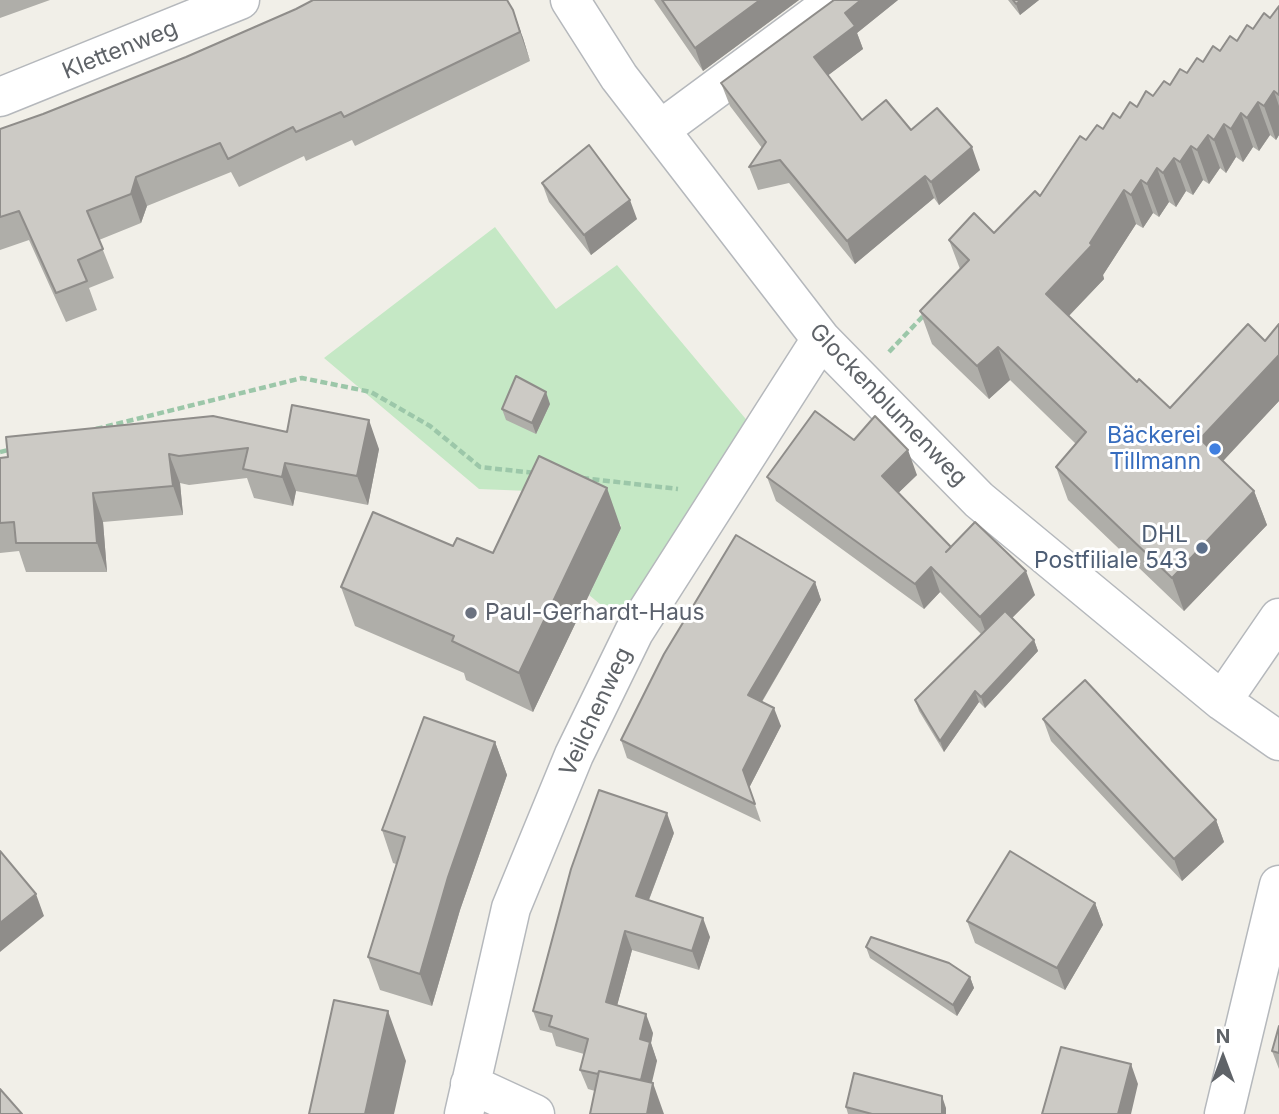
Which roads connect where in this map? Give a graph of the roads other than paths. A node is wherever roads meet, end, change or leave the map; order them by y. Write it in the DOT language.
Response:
graph roads {
  1 [pos="240,0"];
  2 [pos="570,0"];
  3 [pos="836,0"];
  4 [pos="0,97"];
  5 [pos="660,130"];
  6 [pos="821,339"];
  7 [pos="1279,618"];
  8 [pos="1222,701"];
  9 [pos="1279,741"];
  10 [pos="1279,884"];
  11 [pos="467,1099"];
  12 [pos="535,1114"];
  13 [pos="1224,1114"];
  1 -- 4 [label="street, Klettenweg"];
  2 -- 5 [label="street, Glockenblumenweg"];
  3 -- 5 [label="street"];
  5 -- 6 [label="street, Glockenblumenweg"];
  6 -- 8 [label="street, Glockenblumenweg"];
  6 -- 11 [label="street, Veilchenweg"];
  7 -- 8 [label="street"];
  8 -- 9 [label="street, Glockenblumenweg"];
  10 -- 13 [label="street"];
  11 -- 12 [label="street, Veilchenweg"];
}
